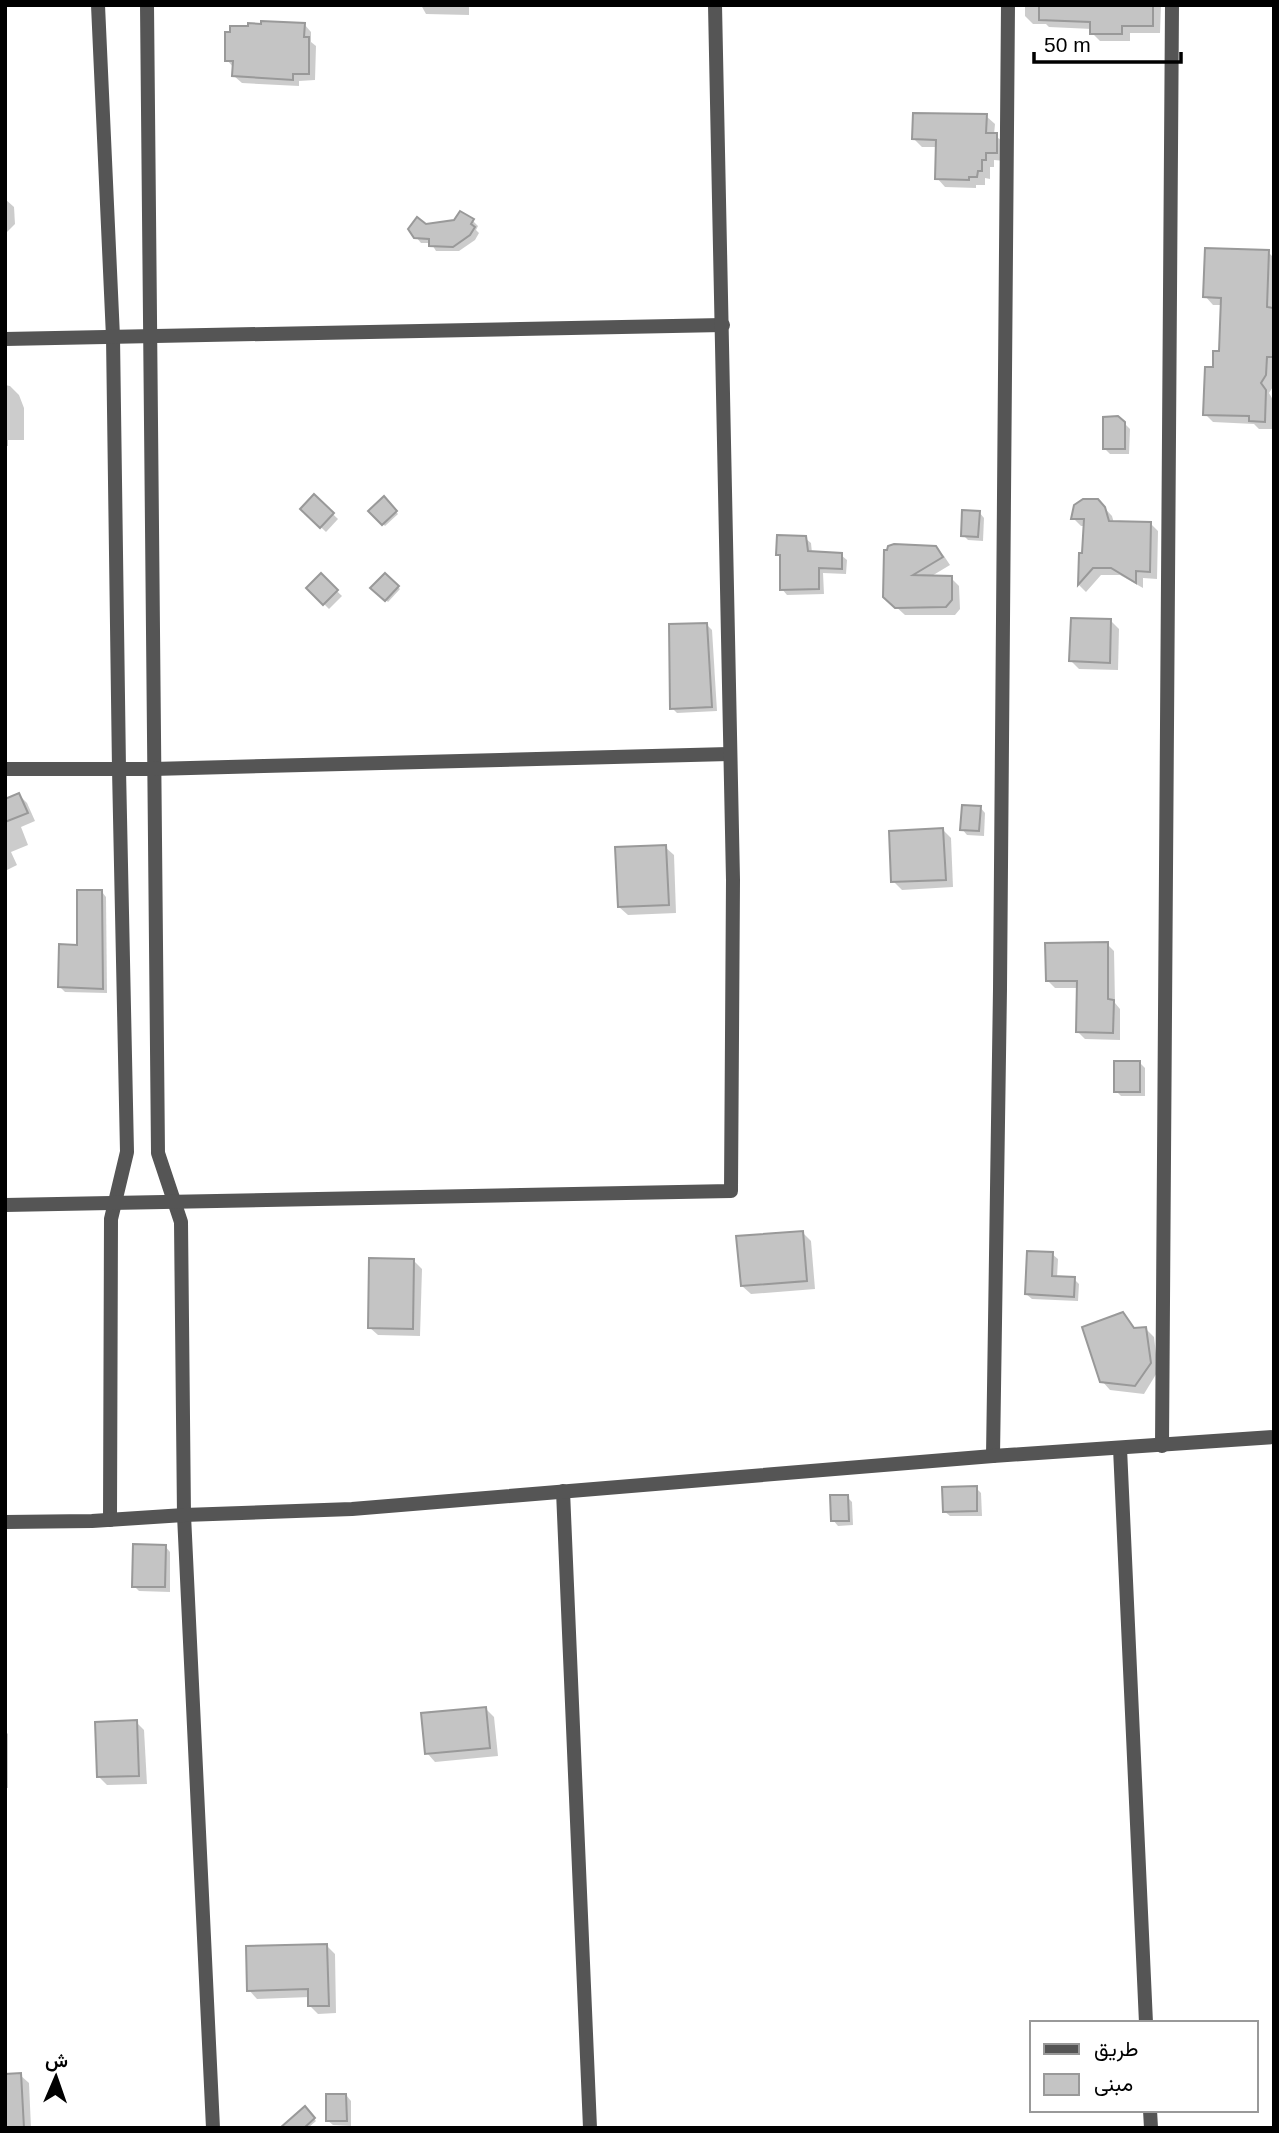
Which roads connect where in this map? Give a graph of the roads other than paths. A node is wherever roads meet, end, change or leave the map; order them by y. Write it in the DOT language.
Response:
graph roads {
  1 [pos="98,5"];
  2 [pos="147,5"];
  3 [pos="715,5"];
  4 [pos="1007,5"];
  5 [pos="1172,5"];
  6 [pos="723,325"];
  7 [pos="113,337"];
  8 [pos="149,338"];
  9 [pos="5,339"];
  10 [pos="729,754"];
  11 [pos="5,769"];
  12 [pos="119,769"];
  13 [pos="153,769"];
  14 [pos="114,1203"];
  15 [pos="176,1203"];
  16 [pos="5,1205"];
  17 [pos="1274,1437"];
  18 [pos="1162,1446"];
  19 [pos="1120,1448"];
  20 [pos="993,1456"];
  21 [pos="563,1491"];
  22 [pos="184,1515"];
  23 [pos="110,1520"];
  24 [pos="5,1522"];
  25 [pos="1146,2021"];
  26 [pos="213,2128"];
  27 [pos="590,2128"];
  1 -- 7 [label="street"];
  2 -- 8 [label="street"];
  3 -- 6 [label="street"];
  4 -- 20 [label="street"];
  5 -- 18 [label="street"];
  6 -- 8 [label="street"];
  6 -- 10 [label="street"];
  7 -- 8 [label="street"];
  7 -- 9 [label="street"];
  7 -- 12 [label="street"];
  8 -- 13 [label="street"];
  10 -- 13 [label="street"];
  10 -- 15 [label="street"];
  11 -- 12 [label="street"];
  12 -- 13 [label="street"];
  12 -- 14 [label="street"];
  13 -- 15 [label="street"];
  14 -- 15 [label="street"];
  14 -- 16 [label="street"];
  14 -- 23 [label="street"];
  15 -- 22 [label="street"];
  17 -- 18 [label="street"];
  18 -- 19 [label="street"];
  19 -- 20 [label="street"];
  19 -- 25 [label="street"];
  20 -- 21 [label="street"];
  21 -- 22 [label="street"];
  21 -- 27 [label="street"];
  22 -- 23 [label="street"];
  22 -- 26 [label="street"];
  23 -- 24 [label="street"];
}
